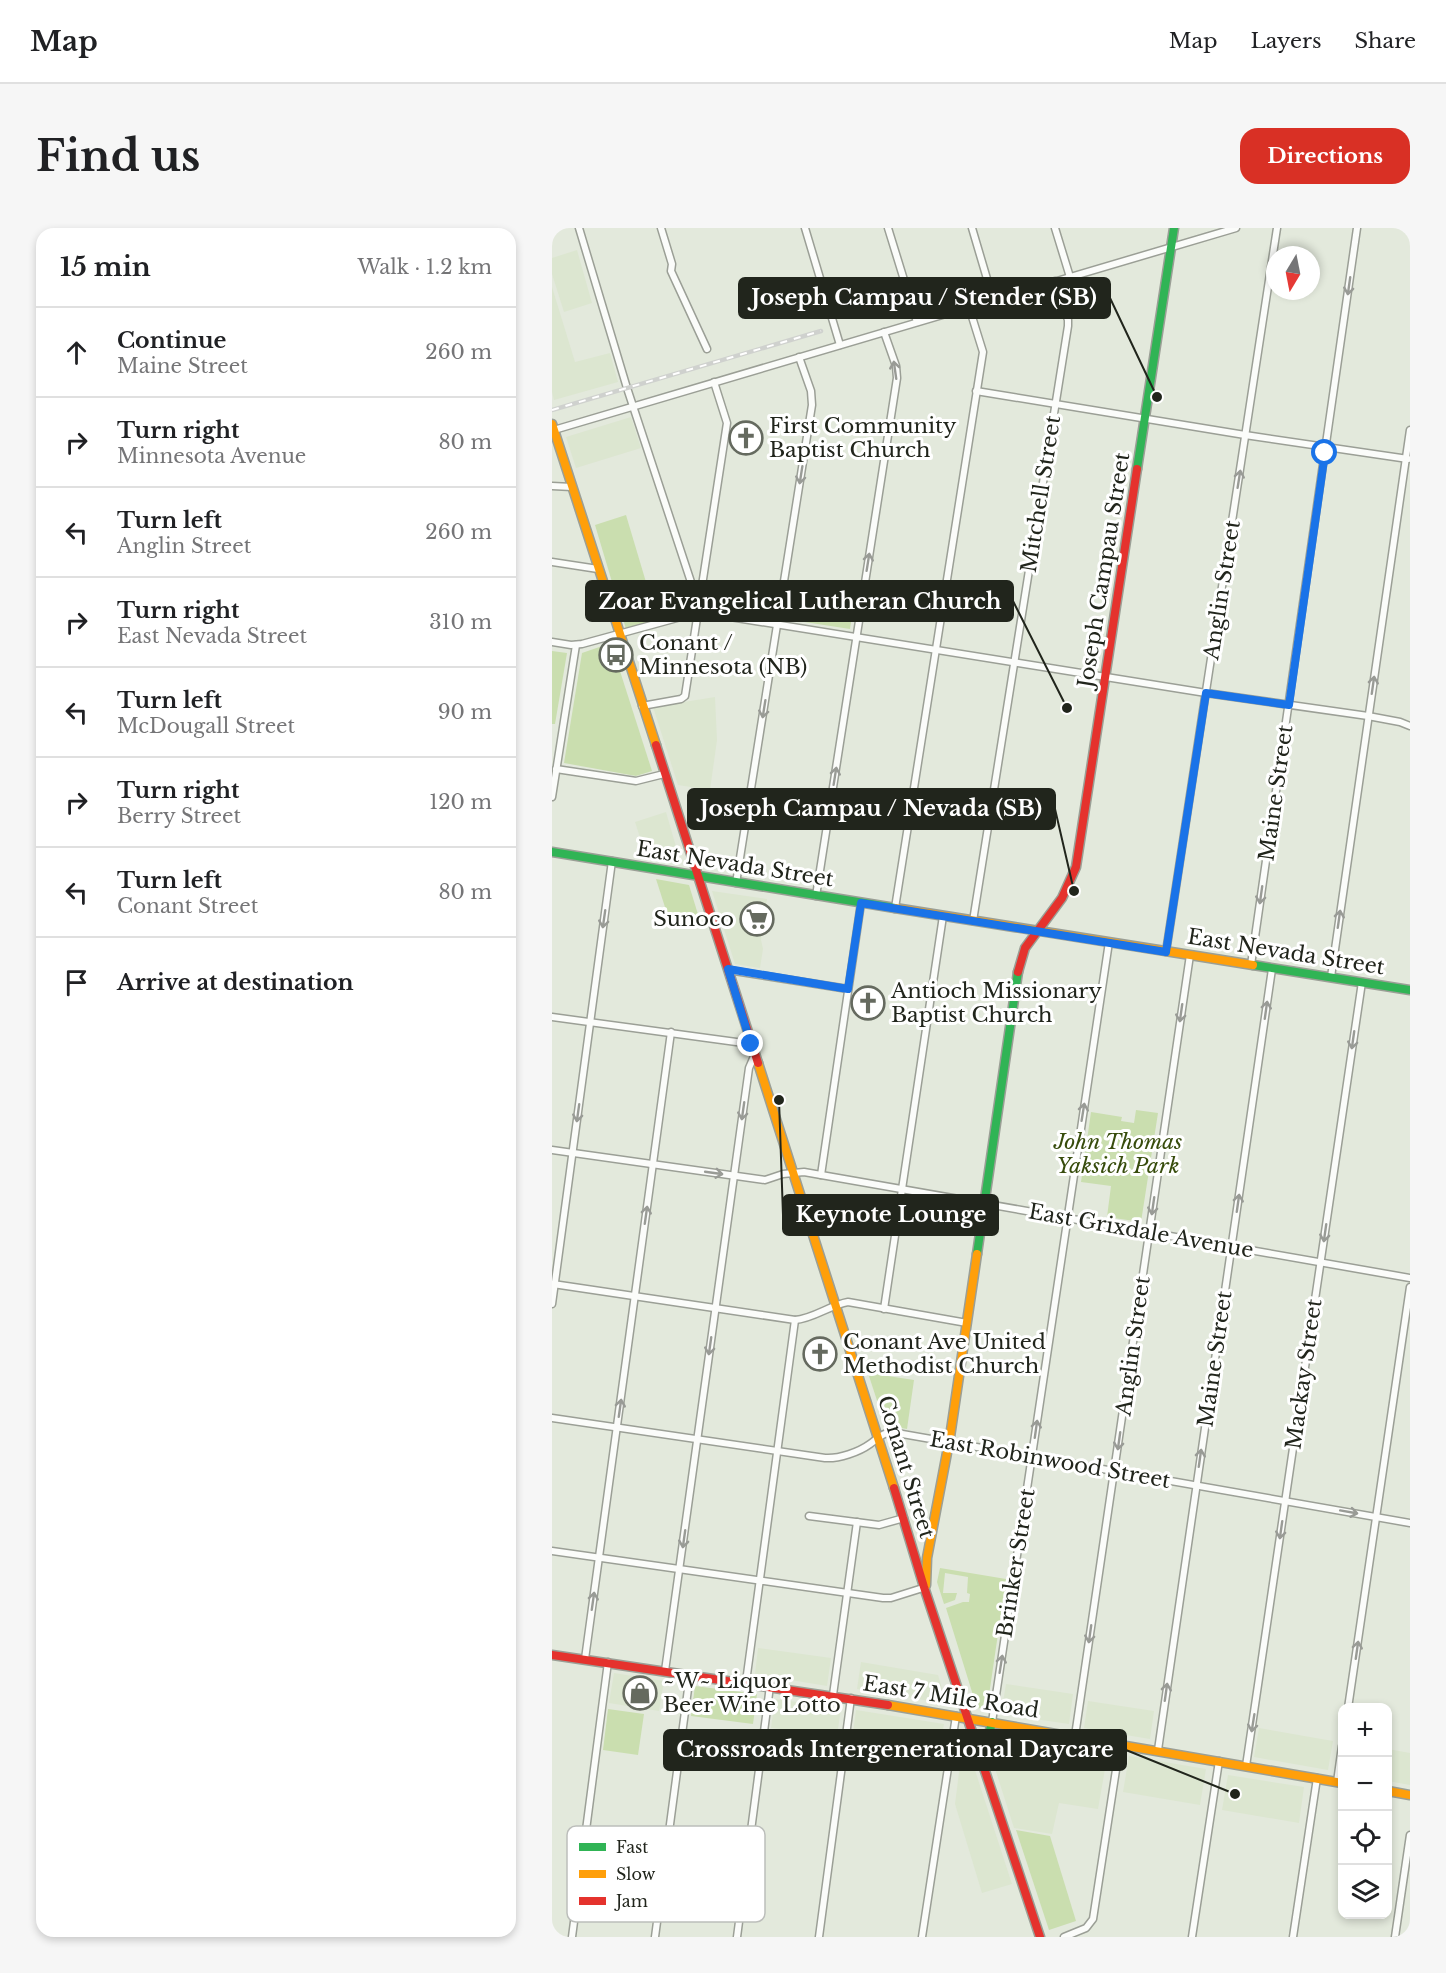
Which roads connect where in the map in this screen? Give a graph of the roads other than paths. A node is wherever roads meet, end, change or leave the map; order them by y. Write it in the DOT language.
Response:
graph roads {
  1 [pos="579,228"];
  2 [pos="661,228"];
  3 [pos="805,228"];
  4 [pos="888,228"];
  5 [pos="972,228"];
  6 [pos="1055,228"];
  7 [pos="1174,228"];
  8 [pos="1236,228"];
  9 [pos="1277,228"];
  10 [pos="1357,228"];
  11 [pos="1171,247"];
  12 [pos="1070,277"];
  13 [pos="1055,281"];
  14 [pos="993,299"];
  15 [pos="969,307"];
  16 [pos="917,322"];
  17 [pos="884,332"];
  18 [pos="840,345"];
  19 [pos="707,349"];
  20 [pos="800,357"];
  21 [pos="714,382"];
  22 [pos="976,391"];
  23 [pos="1055,404"];
  24 [pos="633,406"];
  25 [pos="1145,419"];
  26 [pos="553,427"];
  27 [pos="1410,430"];
  28 [pos="1245,435"];
  29 [pos="1326,447"];
  30 [pos="1408,459"];
  31 [pos="552,486"];
  32 [pos="572,487"];
  33 [pos="552,562"];
  34 [pos="598,569"];
  35 [pos="701,597"];
  36 [pos="699,612"];
  37 [pos="777,624"];
  38 [pos="619,634"];
  39 [pos="856,637"];
  40 [pos="552,642"];
  41 [pos="576,645"];
  42 [pos="936,649"];
  43 [pos="1015,661"];
  44 [pos="1106,676"];
  45 [pos="1206,693"];
  46 [pos="1289,705"];
  47 [pos="642,706"];
  48 [pos="1368,716"];
  49 [pos="1410,726"];
  50 [pos="556,769"];
  51 [pos="664,774"];
  52 [pos="552,797"];
  53 [pos="552,852"];
  54 [pos="612,861"];
  55 [pos="698,876"];
  56 [pos="736,883"];
  57 [pos="816,896"];
  58 [pos="861,903"];
  59 [pos="895,908"];
  60 [pos="943,916"];
  61 [pos="973,921"];
  62 [pos="1035,931"];
  63 [pos="1109,942"];
  64 [pos="1166,952"];
  65 [pos="1190,956"];
  66 [pos="1251,965"];
  67 [pos="728,969"];
  68 [pos="1272,969"];
  69 [pos="1331,977"];
  70 [pos="1362,982"];
  71 [pos="848,989"];
  72 [pos="1410,989"];
  73 [pos="552,1017"];
  74 [pos="590,1022"];
  75 [pos="671,1032"];
  76 [pos="751,1044"];
  77 [pos="755,1054"];
  78 [pos="552,1150"];
  79 [pos="573,1153"];
  80 [pos="653,1164"];
  81 [pos="793,1173"];
  82 [pos="821,1175"];
  83 [pos="733,1176"];
  84 [pos="903,1189"];
  85 [pos="985,1203"];
  86 [pos="1067,1218"];
  87 [pos="1149,1232"];
  88 [pos="1232,1246"];
  89 [pos="1321,1262"];
  90 [pos="1410,1278"];
  91 [pos="553,1284"];
  92 [pos="1410,1287"];
  93 [pos="635,1296"];
  94 [pos="552,1304"];
  95 [pos="836,1304"];
  96 [pos="715,1308"];
  97 [pos="885,1309"];
  98 [pos="795,1320"];
  99 [pos="967,1323"];
  100 [pos="552,1419"];
  101 [pos="617,1428"];
  102 [pos="879,1437"];
  103 [pos="697,1440"];
  104 [pos="950,1443"];
  105 [pos="777,1452"];
  106 [pos="1032,1457"];
  107 [pos="1114,1471"];
  108 [pos="1196,1486"];
  109 [pos="1285,1501"];
  110 [pos="809,1516"];
  111 [pos="1376,1517"];
  112 [pos="904,1518"];
  113 [pos="857,1522"];
  114 [pos="1410,1523"];
  115 [pos="552,1551"];
  116 [pos="599,1558"];
  117 [pos="679,1569"];
  118 [pos="759,1581"];
  119 [pos="925,1588"];
  120 [pos="847,1593"];
  121 [pos="552,1654"];
  122 [pos="585,1659"];
  123 [pos="608,1662"];
  124 [pos="665,1671"];
  125 [pos="690,1674"];
  126 [pos="746,1682"];
  127 [pos="770,1686"];
  128 [pos="834,1695"];
  129 [pos="850,1698"];
  130 [pos="1349,1703"];
  131 [pos="956,1716"];
  132 [pos="969,1718"];
  133 [pos="992,1722"];
  134 [pos="1075,1736"];
  135 [pos="1120,1744"];
  136 [pos="1158,1750"];
  137 [pos="983,1760"];
  138 [pos="1219,1761"];
  139 [pos="1246,1766"];
  140 [pos="1317,1778"];
  141 [pos="1338,1782"];
  142 [pos="1392,1792"];
  143 [pos="1410,1795"];
  144 [pos="587,1826"];
  145 [pos="670,1826"];
  146 [pos="752,1826"];
  147 [pos="1410,1835"];
  148 [pos="574,1922"];
  149 [pos="657,1922"];
  150 [pos="739,1922"];
  151 [pos="572,1937"];
  152 [pos="655,1937"];
  153 [pos="737,1937"];
  154 [pos="819,1937"];
  155 [pos="922,1937"];
  156 [pos="1041,1937"];
  157 [pos="1064,1937"];
  158 [pos="1192,1937"];
  159 [pos="1293,1937"];
  160 [pos="1395,1937"];
  1 -- 24 [label="street"];
  2 -- 19 [label="street"];
  3 -- 18 [label="street"];
  4 -- 16 [label="street"];
  5 -- 14 [label="street"];
  6 -- 12 [label="street"];
  7 -- 11 [label="street, Joseph Campau Street"];
  8 -- 11 [label="street"];
  9 -- 28 [label="street, Anglin Street"];
  10 -- 29 [label="street, Maine Street, one-way"];
  11 -- 12 [label="street"];
  11 -- 25 [label="street, Joseph Campau Street"];
  12 -- 13 [label="street"];
  13 -- 14 [label="street"];
  13 -- 23 [label="street, Mitchell Street"];
  14 -- 15 [label="street"];
  15 -- 16 [label="street"];
  15 -- 22 [label="street"];
  16 -- 17 [label="street"];
  17 -- 18 [label="street"];
  39 -- 17 [label="street, one-way"];
  18 -- 20 [label="street"];
  20 -- 21 [label="street"];
  20 -- 37 [label="street, one-way"];
  21 -- 24 [label="street"];
  21 -- 35 [label="street"];
  22 -- 23 [label="street"];
  22 -- 42 [label="street"];
  23 -- 25 [label="street"];
  23 -- 43 [label="street, Mitchell Street"];
  24 -- 26 [label="street"];
  24 -- 35 [label="street"];
  25 -- 28 [label="street"];
  25 -- 44 [label="street, Joseph Campau Street"];
  26 -- 32 [label="street, Conant Street"];
  27 -- 30 [label="street"];
  28 -- 29 [label="street"];
  45 -- 28 [label="street, Anglin Street, one-way"];
  29 -- 30 [label="street"];
  29 -- 46 [label="street, Maine Street"];
  48 -- 30 [label="street, one-way"];
  31 -- 32 [label="street"];
  32 -- 34 [label="street, Conant Street"];
  33 -- 34 [label="street"];
  34 -- 38 [label="street, Conant Street"];
  35 -- 36 [label="street"];
  36 -- 37 [label="street"];
  36 -- 38 [label="street"];
  36 -- 47 [label="street"];
  37 -- 39 [label="street"];
  37 -- 56 [label="street, one-way"];
  38 -- 41 [label="street"];
  38 -- 47 [label="street, Conant Street"];
  39 -- 42 [label="street"];
  57 -- 39 [label="street, one-way"];
  40 -- 41 [label="street"];
  41 -- 50 [label="street"];
  42 -- 43 [label="street"];
  42 -- 59 [label="street"];
  43 -- 44 [label="street"];
  43 -- 61 [label="street, Mitchell Street"];
  44 -- 45 [label="street"];
  44 -- 62 [label="street, Joseph Campau Street"];
  45 -- 46 [label="street"];
  45 -- 64 [label="street, Anglin Street"];
  46 -- 48 [label="street"];
  46 -- 66 [label="street, Maine Street, one-way"];
  47 -- 51 [label="street, Conant Street"];
  48 -- 49 [label="street"];
  69 -- 48 [label="street, one-way"];
  50 -- 51 [label="street"];
  50 -- 52 [label="street"];
  51 -- 55 [label="street, Conant Street"];
  53 -- 54 [label="street, East Nevada Street"];
  54 -- 55 [label="street, East Nevada Street"];
  54 -- 74 [label="street, one-way"];
  55 -- 56 [label="street, East Nevada Street"];
  55 -- 67 [label="street, Conant Street"];
  56 -- 57 [label="street, East Nevada Street"];
  57 -- 58 [label="street, East Nevada Street"];
  58 -- 59 [label="street, East Nevada Street"];
  58 -- 71 [label="street"];
  59 -- 60 [label="street, East Nevada Street"];
  60 -- 61 [label="street, East Nevada Street"];
  60 -- 84 [label="street"];
  61 -- 62 [label="street, East Nevada Street"];
  62 -- 63 [label="street, East Nevada Street"];
  62 -- 85 [label="street, Joseph Campau Street"];
  63 -- 64 [label="street, East Nevada Street"];
  86 -- 63 [label="street, Brinker Street, one-way"];
  64 -- 65 [label="street, East Nevada Street"];
  65 -- 66 [label="street, East Nevada Street"];
  65 -- 87 [label="street, Anglin Street, one-way"];
  66 -- 68 [label="street, East Nevada Street"];
  67 -- 71 [label="street"];
  67 -- 76 [label="street, Conant Street"];
  68 -- 69 [label="street, East Nevada Street"];
  88 -- 68 [label="street, Maine Street, one-way"];
  69 -- 70 [label="street, East Nevada Street"];
  70 -- 72 [label="street, East Nevada Street"];
  70 -- 89 [label="street, Mackay Street, one-way"];
  71 -- 82 [label="street"];
  73 -- 74 [label="street"];
  74 -- 75 [label="street"];
  74 -- 79 [label="street, one-way"];
  75 -- 76 [label="street"];
  75 -- 80 [label="street"];
  76 -- 77 [label="street, Conant Street"];
  77 -- 81 [label="street, Conant Street"];
  77 -- 83 [label="street, one-way"];
  78 -- 79 [label="street, East Grixdale Avenue"];
  79 -- 80 [label="street, East Grixdale Avenue"];
  79 -- 91 [label="street"];
  80 -- 83 [label="street, East Grixdale Avenue, one-way"];
  93 -- 80 [label="street, one-way"];
  81 -- 82 [label="street, East Grixdale Avenue"];
  81 -- 83 [label="street, East Grixdale Avenue"];
  81 -- 95 [label="street, Conant Street"];
  82 -- 84 [label="street, East Grixdale Avenue"];
  83 -- 96 [label="street"];
  84 -- 85 [label="street, East Grixdale Avenue"];
  84 -- 97 [label="street"];
  85 -- 86 [label="street, East Grixdale Avenue"];
  85 -- 99 [label="street, Joseph Campau Street"];
  86 -- 87 [label="street, East Grixdale Avenue"];
  106 -- 86 [label="street, Brinker Street, one-way"];
  87 -- 88 [label="street, East Grixdale Avenue"];
  87 -- 107 [label="street, Anglin Street, one-way"];
  88 -- 89 [label="street, East Grixdale Avenue"];
  108 -- 88 [label="street, Maine Street, one-way"];
  89 -- 90 [label="street, East Grixdale Avenue"];
  89 -- 109 [label="street, Mackay Street"];
  91 -- 93 [label="street"];
  91 -- 94 [label="street"];
  92 -- 111 [label="street"];
  93 -- 96 [label="street"];
  101 -- 93 [label="street, one-way"];
  95 -- 97 [label="street"];
  95 -- 98 [label="street"];
  95 -- 102 [label="street, Conant Street"];
  96 -- 98 [label="street"];
  96 -- 103 [label="street, one-way"];
  97 -- 99 [label="street"];
  98 -- 105 [label="street"];
  99 -- 104 [label="street, Joseph Campau Street"];
  100 -- 101 [label="street, East Robinwood Street"];
  101 -- 103 [label="street, East Robinwood Street"];
  101 -- 116 [label="street"];
  102 -- 104 [label="street, East Robinwood Street"];
  102 -- 105 [label="street, East Robinwood Street"];
  102 -- 112 [label="street, Conant Street"];
  103 -- 105 [label="street, East Robinwood Street"];
  103 -- 117 [label="street, one-way"];
  104 -- 106 [label="street, East Robinwood Street"];
  104 -- 119 [label="street, Joseph Campau Street"];
  105 -- 118 [label="street"];
  106 -- 107 [label="street, East Robinwood Street"];
  133 -- 106 [label="street, Brinker Street, one-way"];
  107 -- 108 [label="street, East Robinwood Street"];
  107 -- 134 [label="street, Anglin Street, one-way"];
  108 -- 109 [label="street, East Robinwood Street"];
  136 -- 108 [label="street, Maine Street, one-way"];
  109 -- 111 [label="street, East Robinwood Street, one-way"];
  109 -- 139 [label="street, Mackay Street, one-way"];
  110 -- 113 [label="street"];
  111 -- 114 [label="street, East Robinwood Street"];
  130 -- 111 [label="street, one-way"];
  112 -- 113 [label="street"];
  112 -- 119 [label="street, Conant Street"];
  113 -- 120 [label="street"];
  115 -- 116 [label="street"];
  116 -- 117 [label="street"];
  122 -- 116 [label="street, one-way"];
  117 -- 118 [label="street"];
  117 -- 124 [label="street"];
  118 -- 120 [label="street"];
  118 -- 126 [label="street"];
  119 -- 120 [label="street"];
  119 -- 132 [label="street, Conant Street"];
  120 -- 128 [label="street"];
  121 -- 122 [label="street, East 7 Mile Road"];
  122 -- 123 [label="street, East 7 Mile Road"];
  123 -- 124 [label="street, East 7 Mile Road"];
  123 -- 144 [label="street"];
  124 -- 125 [label="street, East 7 Mile Road"];
  125 -- 126 [label="street, East 7 Mile Road"];
  125 -- 145 [label="street"];
  126 -- 127 [label="street, East 7 Mile Road"];
  127 -- 128 [label="street, East 7 Mile Road"];
  127 -- 146 [label="street"];
  128 -- 129 [label="street, East 7 Mile Road"];
  129 -- 131 [label="street, East 7 Mile Road"];
  129 -- 154 [label="street"];
  131 -- 132 [label="street, East 7 Mile Road"];
  131 -- 155 [label="street"];
  132 -- 133 [label="street, East 7 Mile Road"];
  132 -- 137 [label="street, Conant Street"];
  133 -- 134 [label="street, East 7 Mile Road"];
  133 -- 137 [label="street"];
  134 -- 135 [label="street, East 7 Mile Road"];
  135 -- 136 [label="street, East 7 Mile Road"];
  135 -- 157 [label="street"];
  136 -- 138 [label="street, East 7 Mile Road"];
  137 -- 156 [label="street, Conant Street"];
  138 -- 139 [label="street, East 7 Mile Road"];
  138 -- 158 [label="street"];
  139 -- 140 [label="street, East 7 Mile Road"];
  140 -- 141 [label="street, East 7 Mile Road"];
  140 -- 159 [label="street"];
  142 -- 143 [label="street"];
  147 -- 160 [label="street"];
  148 -- 151 [label="street"];
  149 -- 152 [label="street"];
  150 -- 153 [label="street"];
}
